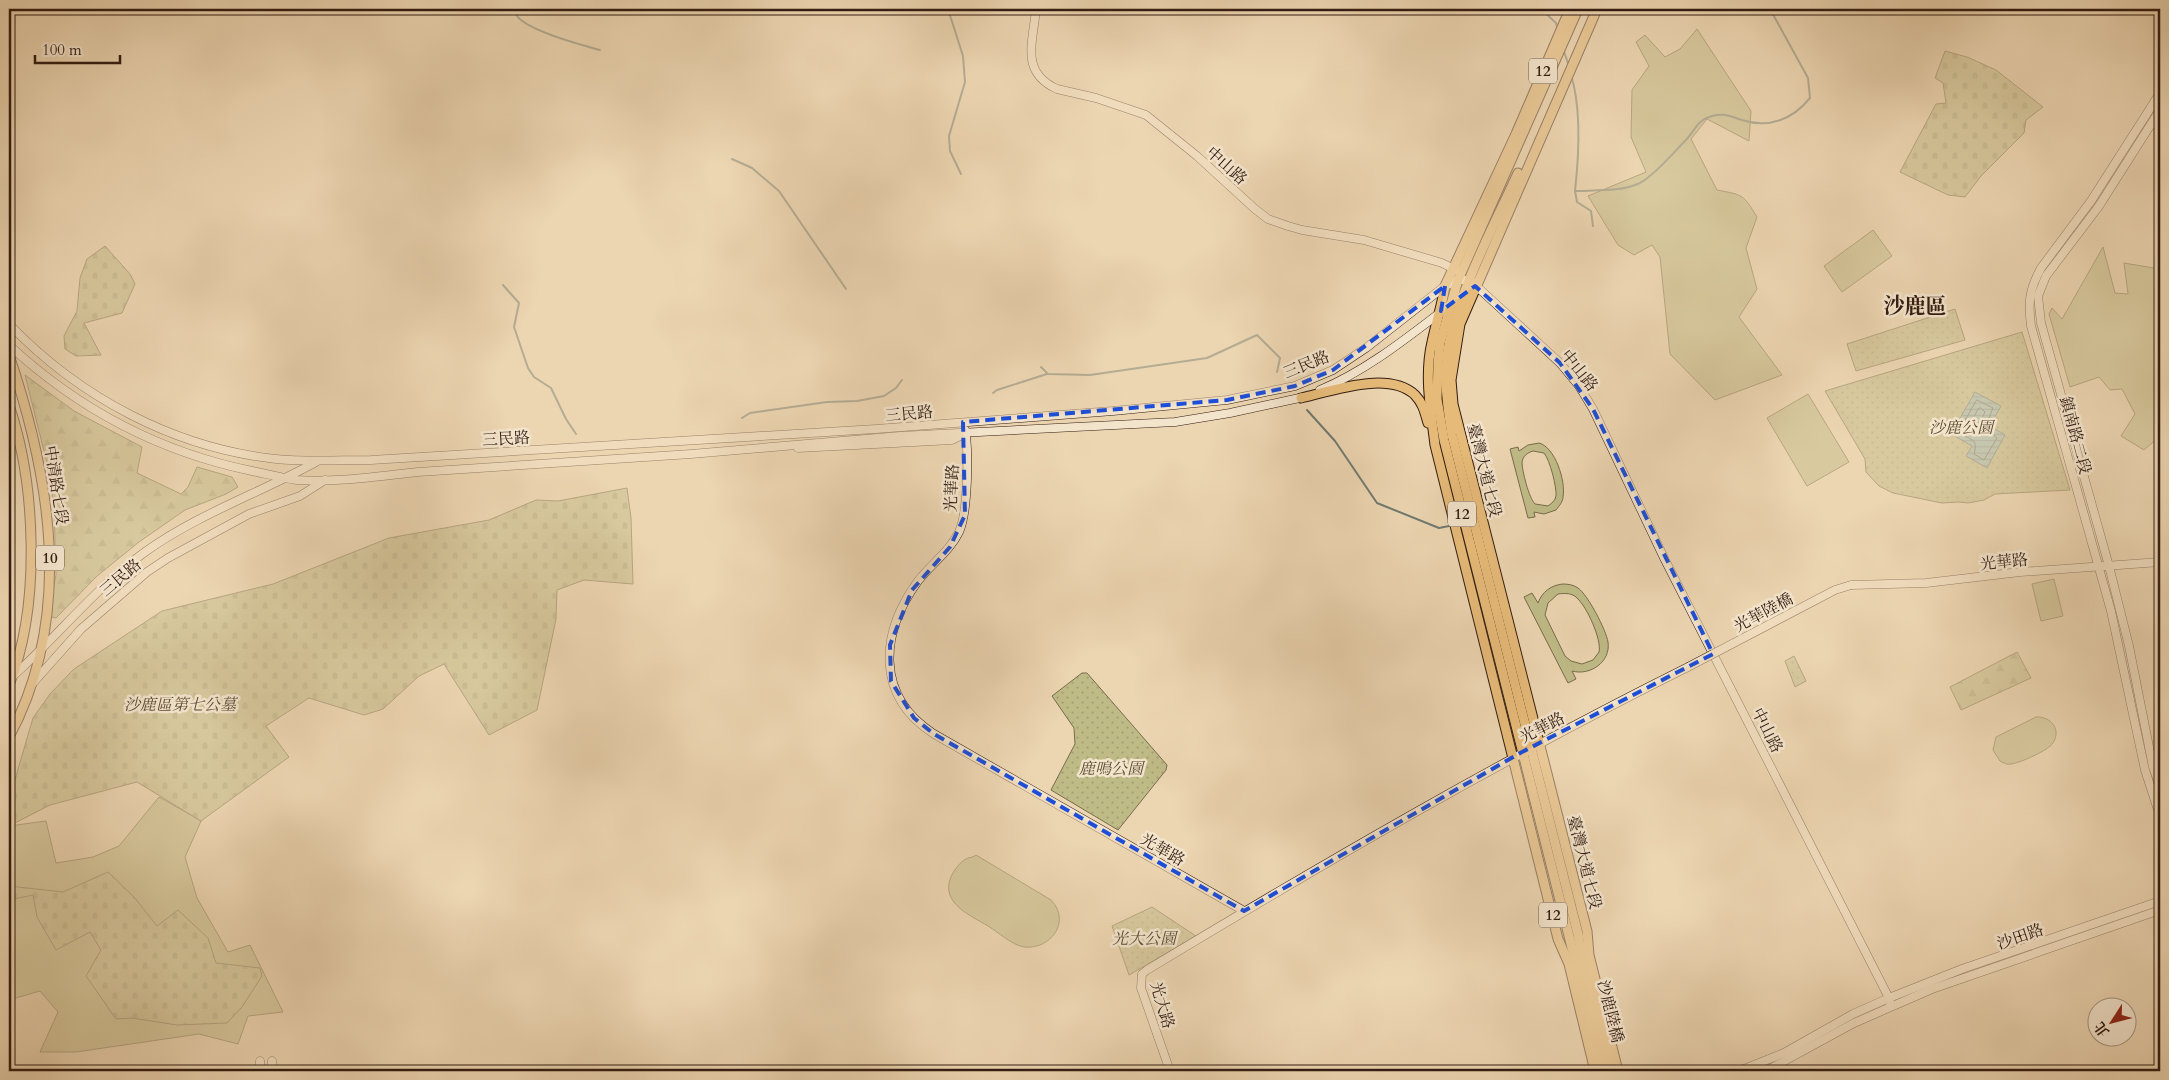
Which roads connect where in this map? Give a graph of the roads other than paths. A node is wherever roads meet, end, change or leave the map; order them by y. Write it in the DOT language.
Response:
graph roads {
  1 [pos="1036,9"];
  2 [pos="1570,9"];
  3 [pos="1578,9"];
  4 [pos="1590,9"];
  5 [pos="1597,9"];
  6 [pos="1559,52"];
  7 [pos="2160,93"];
  8 [pos="2160,110"];
  9 [pos="1516,134"];
  10 [pos="1457,274"];
  11 [pos="1472,283"];
  12 [pos="1445,286"];
  13 [pos="1464,294"];
  14 [pos="1452,303"];
  15 [pos="1441,310"];
  16 [pos="9,324"];
  17 [pos="9,346"];
  18 [pos="9,355"];
  19 [pos="1260,393"];
  20 [pos="1301,398"];
  21 [pos="9,405"];
  22 [pos="1265,406"];
  23 [pos="1113,412"];
  24 [pos="963,422"];
  25 [pos="1115,424"];
  26 [pos="966,433"];
  27 [pos="690,441"];
  28 [pos="1435,445"];
  29 [pos="691,454"];
  30 [pos="318,461"];
  31 [pos="286,478"];
  32 [pos="327,479"];
  33 [pos="2160,562"];
  34 [pos="2099,566"];
  35 [pos="2109,566"];
  36 [pos="1851,584"];
  37 [pos="41,651"];
  38 [pos="1688,666"];
  39 [pos="13,676"];
  40 [pos="32,684"];
  41 [pos="9,685"];
  42 [pos="9,737"];
  43 [pos="1527,750"];
  44 [pos="2146,770"];
  45 [pos="2159,777"];
  46 [pos="2160,786"];
  47 [pos="2160,816"];
  48 [pos="2160,901"];
  49 [pos="2160,910"];
  50 [pos="1244,911"];
  51 [pos="1579,959"];
  52 [pos="1890,1002"];
  53 [pos="272,1060"];
  54 [pos="260,1061"];
  55 [pos="260,1071"];
  56 [pos="272,1071"];
  57 [pos="1170,1071"];
  58 [pos="1596,1071"];
  59 [pos="1603,1071"];
  60 [pos="1610,1071"];
  61 [pos="1618,1071"];
  62 [pos="1739,1071"];
  63 [pos="1766,1071"];
  1 -- 10 [label="street, 中山路"];
  2 -- 9 [label="main road, 臺灣大道七段 / 12"];
  3 -- 6 [label="main road, 臺灣大道七段 / 12"];
  4 -- 11 [label="main road, 臺灣大道七段 / 12"];
  5 -- 11 [label="main road, 臺灣大道七段 / 12"];
  6 -- 9 [label="main road, 臺灣大道七段 / 12"];
  6 -- 10 [label="main road, 臺灣大道七段 / 12"];
  7 -- 34 [label="street, 鎮南路二段"];
  8 -- 35 [label="street, 鎮南路二段"];
  9 -- 10 [label="main road, 臺灣大道七段 / 12"];
  10 -- 11 [label="street, 中山路"];
  10 -- 12 [label="main road, 臺灣大道七段 / 12"];
  10 -- 14 [label="main road, 臺灣大道七段 / 12"];
  11 -- 13 [label="main road, 臺灣大道七段 / 12"];
  11 -- 43 [label="main road, 臺灣大道七段 / 12"];
  11 -- 52 [label="street, 中山路"];
  12 -- 15 [label="main road, 臺灣大道七段 / 12"];
  12 -- 19 [label="street, 三民路"];
  13 -- 14 [label="street, 三民路"];
  13 -- 43 [label="main road, 臺灣大道七段 / 12"];
  14 -- 15 [label="street, 三民路"];
  14 -- 43 [label="main road, 臺灣大道七段 / 12"];
  15 -- 20 [label="street, 三民路"];
  15 -- 28 [label="main road, 臺灣大道七段 / 12"];
  16 -- 30 [label="street, 三民路"];
  17 -- 31 [label="street, 三民路"];
  18 -- 37 [label="main road, 中清路七段 / 10"];
  19 -- 22 [label="street"];
  19 -- 23 [label="street, 三民路"];
  20 -- 22 [label="street, 三民路"];
  20 -- 28 [label="main road"];
  21 -- 39 [label="main road, 中清路七段 / 10"];
  22 -- 25 [label="street, 三民路"];
  23 -- 24 [label="street, 三民路"];
  23 -- 25 [label="street"];
  24 -- 26 [label="street, 光華路"];
  24 -- 27 [label="street, 三民路"];
  25 -- 26 [label="street, 三民路"];
  26 -- 29 [label="street, 三民路"];
  26 -- 50 [label="street, 光華路"];
  27 -- 29 [label="street"];
  27 -- 30 [label="street, 三民路"];
  28 -- 43 [label="main road, 臺灣大道七段 / 12"];
  29 -- 32 [label="street, 三民路"];
  30 -- 31 [label="street, 三民路"];
  31 -- 32 [label="street, 三民路"];
  31 -- 37 [label="street, 三民路"];
  32 -- 40 [label="street, 三民路"];
  33 -- 35 [label="street, 光華路"];
  34 -- 35 [label="street, 光華路"];
  34 -- 36 [label="street, 光華路"];
  34 -- 44 [label="street, 鎮南路二段"];
  35 -- 45 [label="street, 鎮南路二段"];
  36 -- 38 [label="street, 光華陸橋, bridge"];
  37 -- 39 [label="street, 三民路"];
  37 -- 40 [label="main road, 中清路七段 / 10"];
  38 -- 43 [label="street, 光華路"];
  39 -- 41 [label="main road, 中清路七段 / 10"];
  40 -- 42 [label="main road, 中清路七段 / 10"];
  43 -- 50 [label="street, 光華路"];
  43 -- 51 [label="main road, 臺灣大道七段 / 12"];
  43 -- 51 [label="main road, 臺灣大道七段 / 12"];
  43 -- 51 [label="main road, 臺灣大道七段 / 12"];
  43 -- 51 [label="main road, 臺灣大道七段 / 12"];
  44 -- 45 [label="street"];
  44 -- 47 [label="street, 鎮南路二段"];
  45 -- 46 [label="street, 鎮南路二段"];
  48 -- 52 [label="street, 沙田路"];
  49 -- 52 [label="street, 沙田路"];
  50 -- 57 [label="street, 光大路"];
  51 -- 58 [label="main road, 臺灣大道七段 / 12"];
  51 -- 59 [label="main road, 沙鹿陸橋 / 12"];
  51 -- 60 [label="main road, 沙鹿陸橋 / 12"];
  51 -- 61 [label="main road, 臺灣大道七段 / 12"];
  52 -- 62 [label="street"];
  52 -- 63 [label="street"];
  53 -- 56 [label="street"];
  54 -- 55 [label="street"];
}
